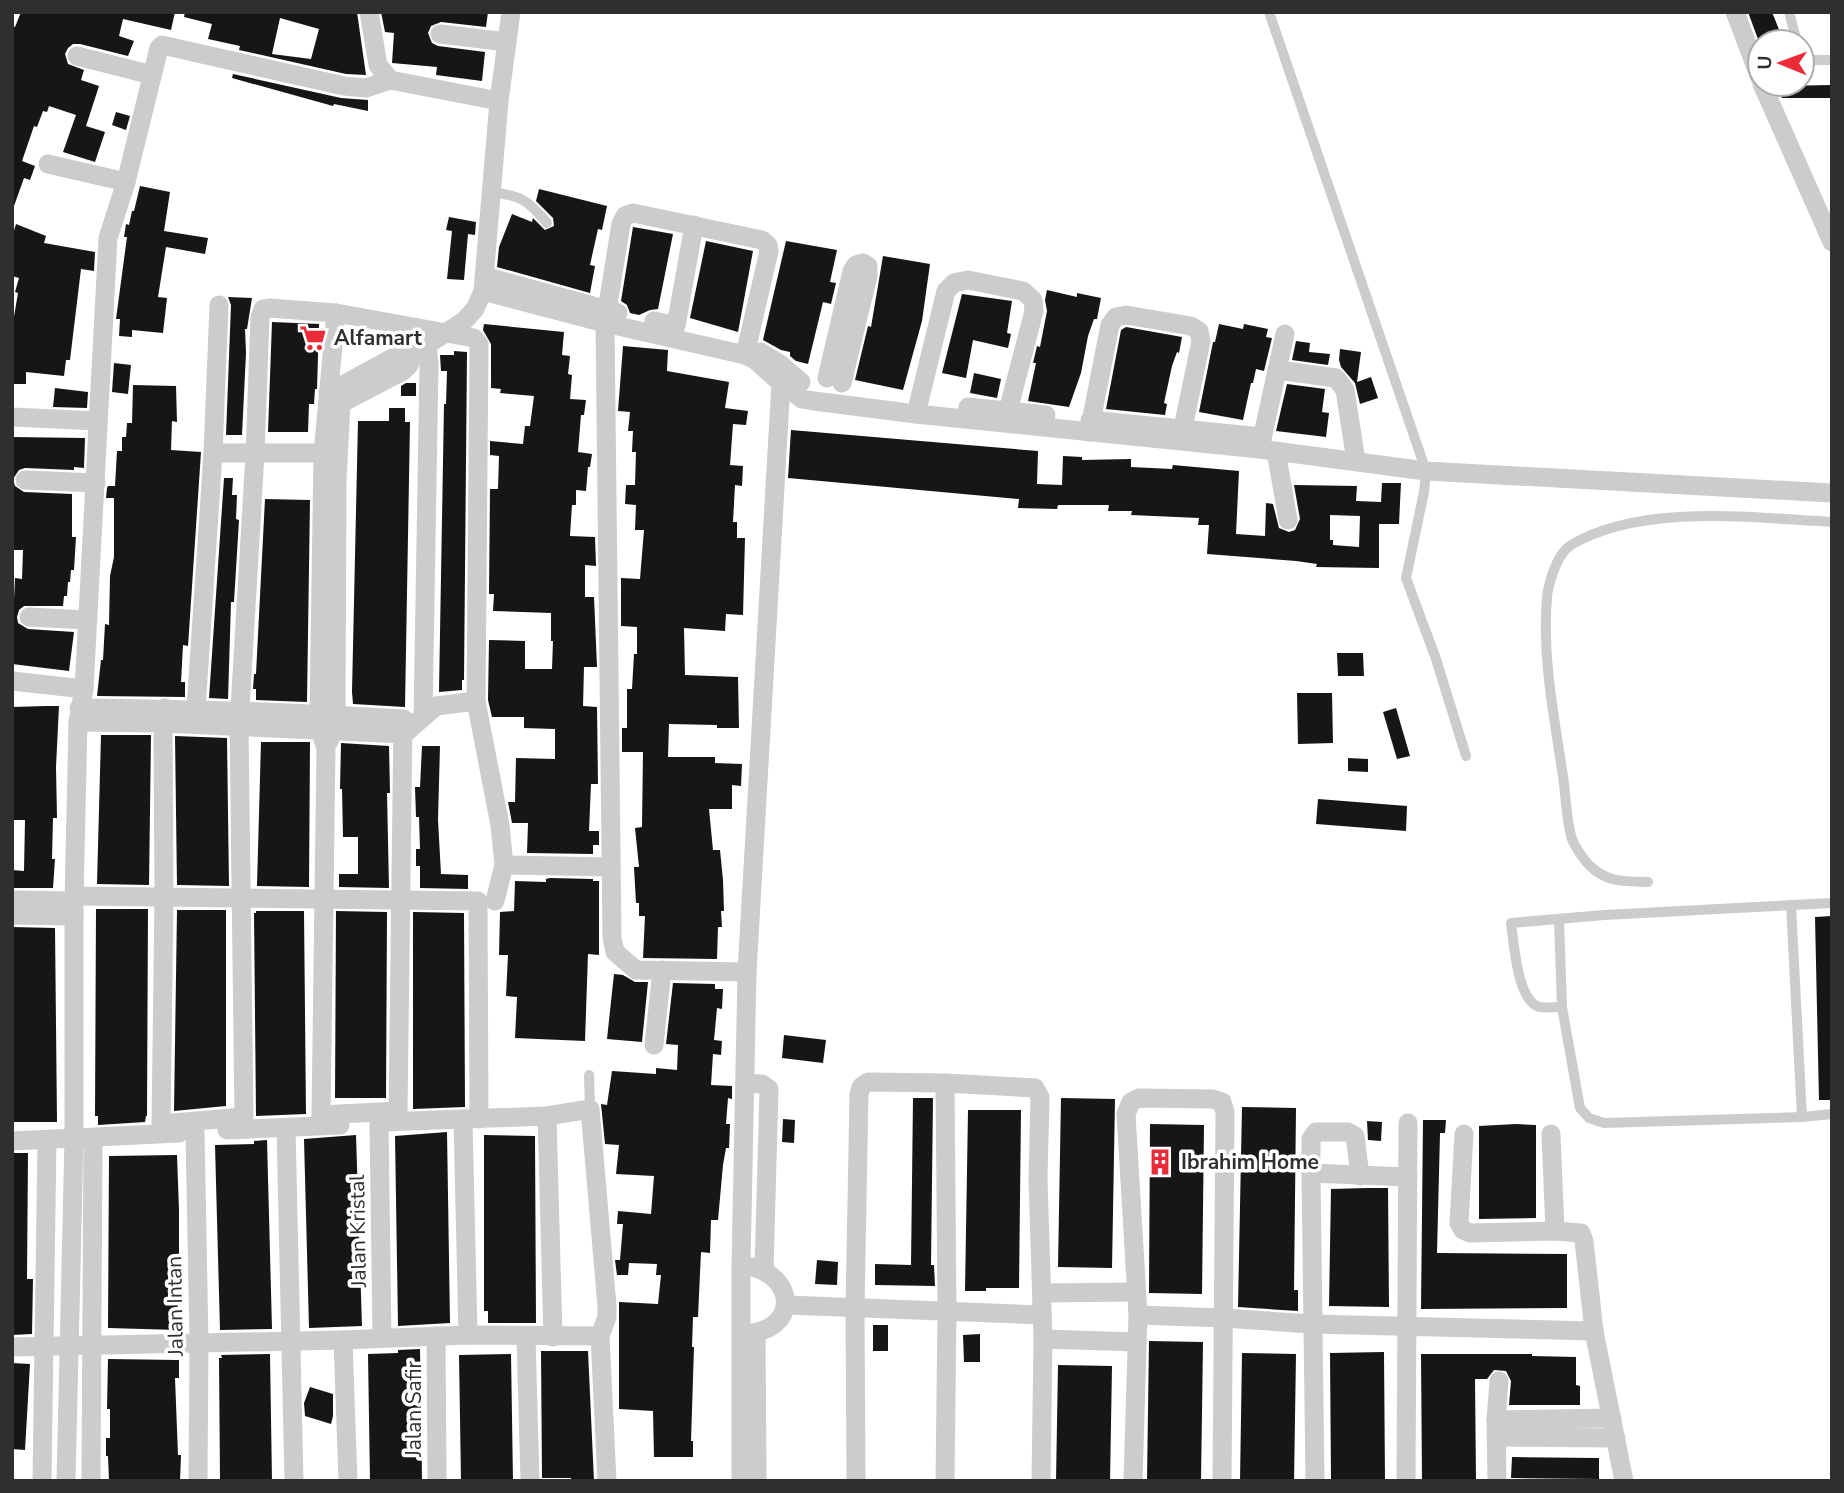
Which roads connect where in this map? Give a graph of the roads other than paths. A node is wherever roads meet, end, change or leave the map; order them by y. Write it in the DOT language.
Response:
graph roads {
  1 [pos="369,12"];
  2 [pos="511,12"];
  3 [pos="1269,12"];
  4 [pos="1735,12"];
  5 [pos="440,34"];
  6 [pos="1746,41"];
  7 [pos="507,42"];
  8 [pos="77,56"];
  9 [pos="152,75"];
  10 [pos="390,80"];
  11 [pos="1768,98"];
  12 [pos="499,101"];
  13 [pos="48,164"];
  14 [pos="126,182"];
  15 [pos="492,192"];
  16 [pos="547,223"];
  17 [pos="694,225"];
  18 [pos="1832,242"];
  19 [pos="476,299"];
  20 [pos="219,305"];
  21 [pos="336,313"];
  22 [pos="606,317"];
  23 [pos="676,326"];
  24 [pos="1285,334"];
  25 [pos="428,344"];
  26 [pos="746,350"];
  27 [pos="1278,370"];
  28 [pos="791,386"];
  29 [pos="844,390"];
  30 [pos="334,398"];
  31 [pos="917,408"];
  32 [pos="1008,411"];
  33 [pos="12,416"];
  34 [pos="98,421"];
  35 [pos="1090,426"];
  36 [pos="1183,428"];
  37 [pos="1266,446"];
  38 [pos="213,453"];
  39 [pos="323,453"];
  40 [pos="255,454"];
  41 [pos="1355,454"];
  42 [pos="1426,471"];
  43 [pos="25,480"];
  44 [pos="330,480"];
  45 [pos="96,483"];
  46 [pos="1832,493"];
  47 [pos="1288,520"];
  48 [pos="1832,523"];
  49 [pos="29,617"];
  50 [pos="88,620"];
  51 [pos="12,681"];
  52 [pos="475,701"];
  53 [pos="80,706"];
  54 [pos="164,716"];
  55 [pos="196,717"];
  56 [pos="240,719"];
  57 [pos="327,722"];
  58 [pos="411,724"];
  59 [pos="1466,756"];
  60 [pos="504,865"];
  61 [pos="611,867"];
  62 [pos="1648,882"];
  63 [pos="164,897"];
  64 [pos="241,898"];
  65 [pos="324,898"];
  66 [pos="12,900"];
  67 [pos="401,900"];
  68 [pos="495,901"];
  69 [pos="1832,903"];
  70 [pos="74,904"];
  71 [pos="1791,905"];
  72 [pos="12,915"];
  73 [pos="1559,920"];
  74 [pos="662,970"];
  75 [pos="747,972"];
  76 [pos="1562,1007"];
  77 [pos="654,1045"];
  78 [pos="589,1075"];
  79 [pos="745,1083"];
  80 [pos="945,1083"];
  81 [pos="590,1109"];
  82 [pos="1832,1114"];
  83 [pos="548,1116"];
  84 [pos="1802,1117"];
  85 [pos="471,1120"];
  86 [pos="379,1122"];
  87 [pos="1408,1123"];
  88 [pos="286,1128"];
  89 [pos="195,1132"];
  90 [pos="1464,1134"];
  91 [pos="1551,1135"];
  92 [pos="84,1138"];
  93 [pos="47,1140"];
  94 [pos="12,1141"];
  95 [pos="1311,1173"];
  96 [pos="1360,1176"];
  97 [pos="1408,1177"];
  98 [pos="1555,1231"];
  99 [pos="741,1264"];
  100 [pos="764,1270"];
  101 [pos="1135,1292"];
  102 [pos="1042,1293"];
  103 [pos="787,1305"];
  104 [pos="855,1308"];
  105 [pos="947,1311"];
  106 [pos="1042,1315"];
  107 [pos="1138,1315"];
  108 [pos="1223,1318"];
  109 [pos="1311,1324"];
  110 [pos="1409,1327"];
  111 [pos="1594,1331"];
  112 [pos="748,1334"];
  113 [pos="468,1335"];
  114 [pos="436,1336"];
  115 [pos="600,1336"];
  116 [pos="526,1337"];
  117 [pos="553,1337"];
  118 [pos="382,1338"];
  119 [pos="1043,1339"];
  120 [pos="343,1340"];
  121 [pos="291,1341"];
  122 [pos="199,1342"];
  123 [pos="1136,1342"];
  124 [pos="92,1346"];
  125 [pos="68,1347"];
  126 [pos="12,1348"];
  127 [pos="44,1348"];
  128 [pos="1499,1381"];
  129 [pos="1612,1418"];
  130 [pos="1497,1428"];
  131 [pos="1616,1438"];
  132 [pos="42,1481"];
  133 [pos="66,1481"];
  134 [pos="91,1481"];
  135 [pos="198,1481"];
  136 [pos="295,1481"];
  137 [pos="348,1481"];
  138 [pos="437,1481"];
  139 [pos="530,1481"];
  140 [pos="607,1481"];
  141 [pos="741,1481"];
  142 [pos="757,1481"];
  143 [pos="856,1481"];
  144 [pos="945,1481"];
  145 [pos="1041,1481"];
  146 [pos="1133,1481"];
  147 [pos="1222,1481"];
  148 [pos="1314,1481"];
  149 [pos="1406,1481"];
  150 [pos="1497,1481"];
  151 [pos="1624,1481"];
  1 -- 10 [label="street"];
  2 -- 7 [label="street"];
  3 -- 42 [label="lane"];
  4 -- 6 [label="street"];
  5 -- 7 [label="street"];
  7 -- 12 [label="street"];
  8 -- 9 [label="street"];
  9 -- 10 [label="street"];
  9 -- 14 [label="street"];
  10 -- 12 [label="street"];
  11 -- 18 [label="street"];
  12 -- 15 [label="street"];
  13 -- 14 [label="street"];
  14 -- 34 [label="street"];
  15 -- 16 [label="lane"];
  15 -- 19 [label="street"];
  17 -- 22 [label="street"];
  17 -- 23 [label="street"];
  17 -- 26 [label="street"];
  19 -- 22 [label="street"];
  19 -- 25 [label="street"];
  20 -- 38 [label="street"];
  21 -- 25 [label="street"];
  21 -- 30 [label="street"];
  21 -- 40 [label="street"];
  22 -- 23 [label="street"];
  22 -- 26 [label="street"];
  22 -- 61 [label="street"];
  23 -- 26 [label="street"];
  24 -- 27 [label="street"];
  25 -- 30 [label="street"];
  25 -- 52 [label="street"];
  25 -- 58 [label="street"];
  26 -- 28 [label="street"];
  27 -- 37 [label="street"];
  27 -- 41 [label="street"];
  28 -- 29 [label="street"];
  28 -- 29 [label="street"];
  28 -- 75 [label="street"];
  29 -- 29 [label="street"];
  29 -- 31 [label="street"];
  30 -- 39 [label="street"];
  30 -- 44 [label="street"];
  31 -- 32 [label="street"];
  31 -- 32 [label="street"];
  31 -- 35 [label="street"];
  32 -- 35 [label="street"];
  33 -- 34 [label="street"];
  34 -- 45 [label="street"];
  35 -- 36 [label="street"];
  35 -- 36 [label="street"];
  35 -- 37 [label="street"];
  36 -- 37 [label="street"];
  37 -- 41 [label="street"];
  37 -- 47 [label="street"];
  38 -- 40 [label="street"];
  38 -- 55 [label="street"];
  39 -- 40 [label="street"];
  39 -- 44 [label="street"];
  40 -- 56 [label="street"];
  41 -- 42 [label="street"];
  42 -- 46 [label="street"];
  42 -- 59 [label="lane"];
  43 -- 45 [label="street"];
  44 -- 57 [label="street"];
  45 -- 50 [label="street"];
  48 -- 62 [label="lane"];
  49 -- 50 [label="street"];
  50 -- 53 [label="street"];
  51 -- 53 [label="street"];
  52 -- 58 [label="street"];
  52 -- 60 [label="street"];
  53 -- 54 [label="street"];
  53 -- 70 [label="street"];
  54 -- 55 [label="street"];
  54 -- 63 [label="street"];
  55 -- 56 [label="street"];
  56 -- 57 [label="street"];
  56 -- 64 [label="street"];
  57 -- 58 [label="street"];
  57 -- 65 [label="street"];
  58 -- 67 [label="street"];
  60 -- 61 [label="street"];
  60 -- 68 [label="street"];
  61 -- 74 [label="street"];
  63 -- 64 [label="street"];
  63 -- 64 [label="street"];
  63 -- 70 [label="street"];
  64 -- 65 [label="street"];
  65 -- 67 [label="street"];
  65 -- 67 [label="street"];
  66 -- 70 [label="street"];
  67 -- 85 [label="street"];
  69 -- 71 [label="lane"];
  70 -- 72 [label="street"];
  70 -- 92 [label="street"];
  71 -- 73 [label="lane"];
  71 -- 84 [label="lane"];
  73 -- 76 [label="lane"];
  73 -- 76 [label="lane"];
  74 -- 75 [label="street"];
  74 -- 77 [label="street"];
  75 -- 79 [label="street"];
  76 -- 84 [label="lane"];
  78 -- 81 [label="lane"];
  79 -- 99 [label="street"];
  79 -- 100 [label="street"];
  80 -- 102 [label="street"];
  80 -- 104 [label="street"];
  80 -- 105 [label="street"];
  81 -- 83 [label="street"];
  81 -- 115 [label="street"];
  82 -- 84 [label="lane"];
  83 -- 85 [label="street"];
  83 -- 117 [label="street"];
  85 -- 86 [label="street"];
  85 -- 113 [label="street"];
  86 -- 88 [label="street"];
  86 -- 118 [label="street, Jalan Kristal"];
  87 -- 97 [label="street"];
  88 -- 89 [label="street"];
  88 -- 121 [label="street"];
  89 -- 92 [label="street"];
  89 -- 122 [label="street, Jalan Intan"];
  90 -- 98 [label="street"];
  91 -- 98 [label="street"];
  92 -- 93 [label="street"];
  92 -- 124 [label="street"];
  92 -- 125 [label="street"];
  93 -- 94 [label="street"];
  93 -- 127 [label="street"];
  95 -- 96 [label="street"];
  95 -- 96 [label="street"];
  95 -- 109 [label="street"];
  96 -- 97 [label="street"];
  97 -- 110 [label="street"];
  98 -- 111 [label="street"];
  99 -- 100 [label="street"];
  99 -- 112 [label="street"];
  100 -- 103 [label="street"];
  101 -- 102 [label="street"];
  101 -- 107 [label="street"];
  101 -- 108 [label="street"];
  102 -- 106 [label="street"];
  103 -- 104 [label="street"];
  103 -- 112 [label="street"];
  104 -- 105 [label="street"];
  104 -- 143 [label="street"];
  105 -- 106 [label="street"];
  105 -- 144 [label="street"];
  106 -- 119 [label="street"];
  107 -- 108 [label="street"];
  107 -- 123 [label="street"];
  108 -- 109 [label="street"];
  108 -- 147 [label="street"];
  109 -- 110 [label="street"];
  109 -- 148 [label="street"];
  110 -- 111 [label="street"];
  110 -- 149 [label="street"];
  111 -- 129 [label="street"];
  112 -- 141 [label="street"];
  112 -- 142 [label="street"];
  113 -- 114 [label="street"];
  113 -- 116 [label="street"];
  114 -- 118 [label="street"];
  114 -- 138 [label="street, Jalan Safir"];
  115 -- 117 [label="street"];
  115 -- 140 [label="street"];
  116 -- 117 [label="street"];
  116 -- 139 [label="street"];
  118 -- 120 [label="street"];
  119 -- 123 [label="street"];
  119 -- 145 [label="street"];
  120 -- 121 [label="street"];
  120 -- 137 [label="street"];
  121 -- 122 [label="street"];
  121 -- 136 [label="street"];
  122 -- 124 [label="street"];
  122 -- 135 [label="street, Jalan Intan"];
  123 -- 146 [label="street"];
  124 -- 125 [label="street"];
  124 -- 134 [label="street"];
  125 -- 127 [label="street"];
  125 -- 133 [label="street"];
  126 -- 127 [label="street"];
  127 -- 132 [label="street"];
  128 -- 130 [label="street"];
  129 -- 130 [label="street"];
  129 -- 131 [label="street"];
  130 -- 131 [label="street"];
  130 -- 150 [label="street"];
  131 -- 151 [label="street"];
}
